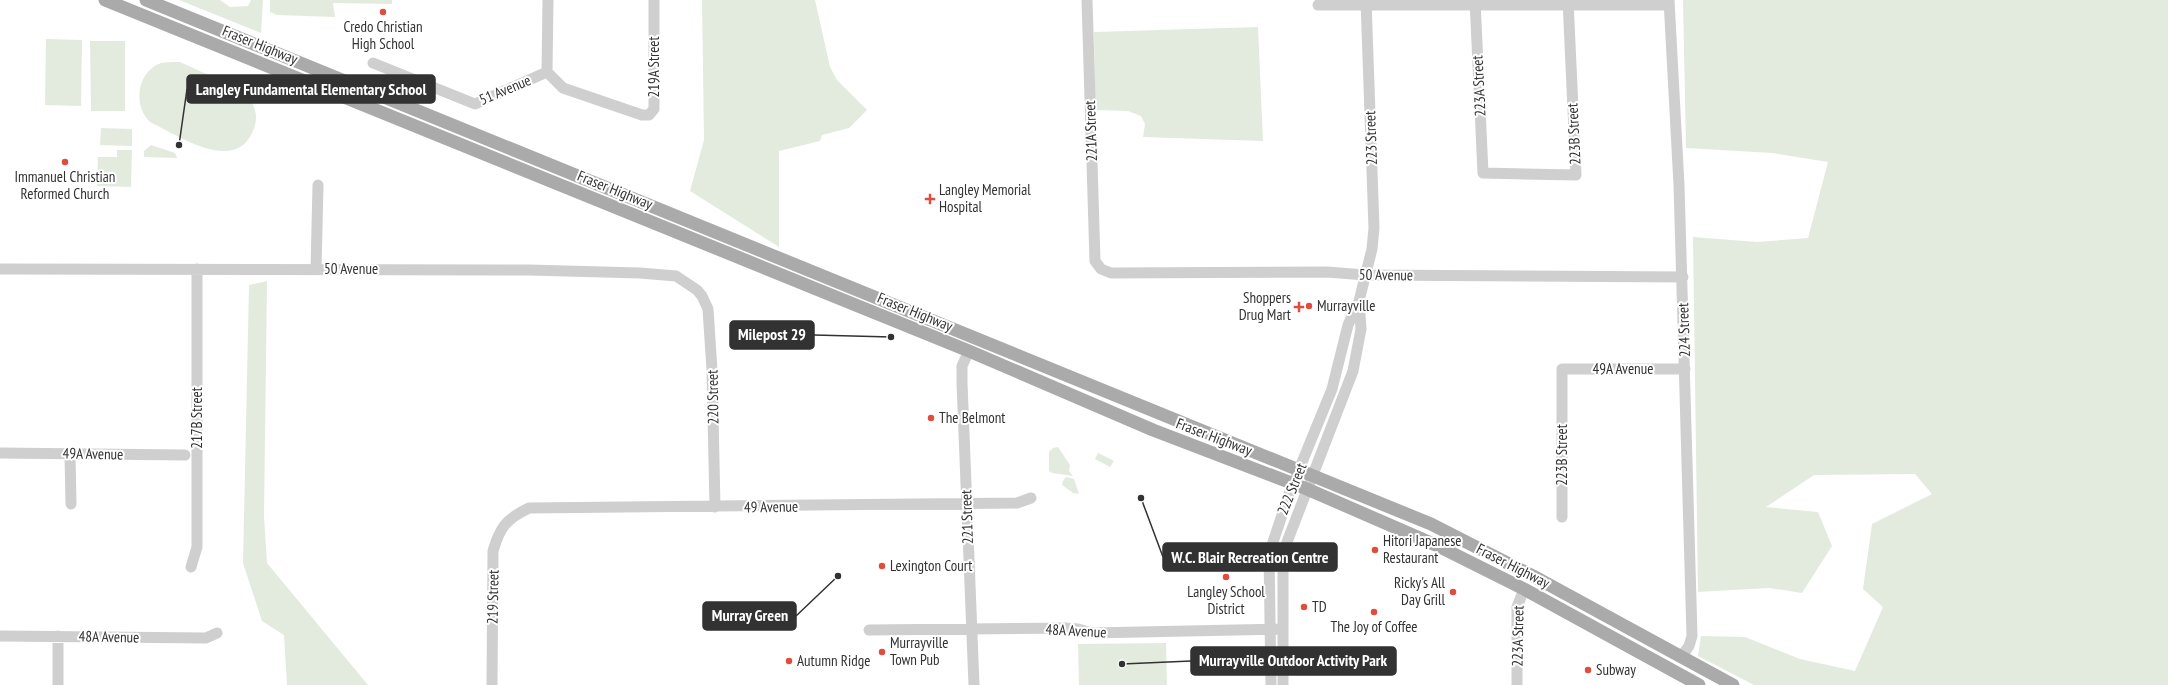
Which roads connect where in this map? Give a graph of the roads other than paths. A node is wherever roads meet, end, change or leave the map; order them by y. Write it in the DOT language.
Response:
graph roads {
  1 [pos="105,0"];
  2 [pos="146,0"];
  3 [pos="548,0"];
  4 [pos="654,0"];
  5 [pos="1087,0"];
  6 [pos="1366,2"];
  7 [pos="1475,3"];
  8 [pos="1568,3"];
  9 [pos="1669,3"];
  10 [pos="1318,5"];
  11 [pos="373,63"];
  12 [pos="547,72"];
  13 [pos="1482,173"];
  14 [pos="318,185"];
  15 [pos="1095,261"];
  16 [pos="0,269"];
  17 [pos="197,269"];
  18 [pos="316,269"];
  19 [pos="1366,275"];
  20 [pos="1682,277"];
  21 [pos="697,290"];
  22 [pos="1359,301"];
  23 [pos="969,351"];
  24 [pos="1562,369"];
  25 [pos="1685,369"];
  26 [pos="0,453"];
  27 [pos="70,454"];
  28 [pos="185,455"];
  29 [pos="1299,470"];
  30 [pos="1312,476"];
  31 [pos="1293,484"];
  32 [pos="1307,489"];
  33 [pos="1031,498"];
  34 [pos="71,504"];
  35 [pos="967,504"];
  36 [pos="715,507"];
  37 [pos="513,516"];
  38 [pos="1562,518"];
  39 [pos="191,567"];
  40 [pos="1524,589"];
  41 [pos="972,629"];
  42 [pos="1269,629"];
  43 [pos="1283,629"];
  44 [pos="869,630"];
  45 [pos="217,633"];
  46 [pos="0,636"];
  47 [pos="58,636"];
  48 [pos="1681,657"];
  49 [pos="58,685"];
  50 [pos="492,685"];
  51 [pos="974,685"];
  52 [pos="1271,685"];
  53 [pos="1283,685"];
  54 [pos="1517,685"];
  55 [pos="1699,685"];
  56 [pos="1733,685"];
  1 -- 23 [label="main road, Fraser Highway"];
  2 -- 29 [label="main road, Fraser Highway"];
  3 -- 12 [label="street"];
  4 -- 12 [label="street, 219A Street"];
  5 -- 15 [label="street, 221A Street"];
  6 -- 7 [label="street"];
  6 -- 10 [label="street"];
  6 -- 19 [label="street, 223 Street"];
  7 -- 8 [label="street"];
  7 -- 13 [label="street, 223A Street"];
  8 -- 9 [label="street"];
  8 -- 13 [label="street, 223B Street"];
  9 -- 20 [label="street, 224 Street"];
  11 -- 12 [label="street, 51 Avenue"];
  14 -- 18 [label="street"];
  15 -- 19 [label="street, 50 Avenue"];
  16 -- 17 [label="street, 50 Avenue"];
  17 -- 18 [label="street, 50 Avenue"];
  17 -- 39 [label="street, 217B Street"];
  18 -- 21 [label="street, 50 Avenue"];
  19 -- 20 [label="street, 50 Avenue"];
  19 -- 22 [label="street, 222 Street"];
  20 -- 25 [label="street, 224 Street"];
  21 -- 36 [label="street, 220 Street"];
  22 -- 29 [label="street, 222 Street"];
  22 -- 30 [label="street, 222 Street"];
  23 -- 31 [label="main road, Fraser Highway"];
  23 -- 35 [label="street, 221 Street"];
  24 -- 25 [label="street, 49A Avenue"];
  24 -- 38 [label="street, 223B Street"];
  25 -- 48 [label="street, 224 Street"];
  26 -- 27 [label="street, 49A Avenue"];
  27 -- 28 [label="street, 49A Avenue"];
  27 -- 34 [label="street"];
  29 -- 30 [label="main road, Fraser Highway"];
  29 -- 31 [label="street, 222 Street"];
  30 -- 32 [label="street, 222 Street"];
  30 -- 48 [label="main road, Fraser Highway"];
  31 -- 32 [label="main road, Fraser Highway"];
  31 -- 42 [label="street, 222 Street"];
  32 -- 40 [label="main road, Fraser Highway"];
  32 -- 43 [label="street, 222 Street"];
  33 -- 35 [label="street, 49 Avenue"];
  35 -- 36 [label="street, 49 Avenue"];
  35 -- 41 [label="street, 221 Street"];
  36 -- 37 [label="street, 49 Avenue"];
  37 -- 50 [label="street, 219 Street"];
  40 -- 54 [label="street, 223A Street"];
  40 -- 55 [label="main road, Fraser Highway"];
  41 -- 42 [label="street, 48A Avenue"];
  41 -- 44 [label="street, 48A Avenue"];
  41 -- 51 [label="street, 221 Street"];
  42 -- 43 [label="street, 48A Avenue"];
  42 -- 52 [label="street, 222 Street"];
  43 -- 53 [label="street, 222 Street"];
  45 -- 47 [label="street, 48A Avenue"];
  46 -- 47 [label="street, 48A Avenue"];
  47 -- 49 [label="street"];
  48 -- 56 [label="main road, Fraser Highway"];
}
